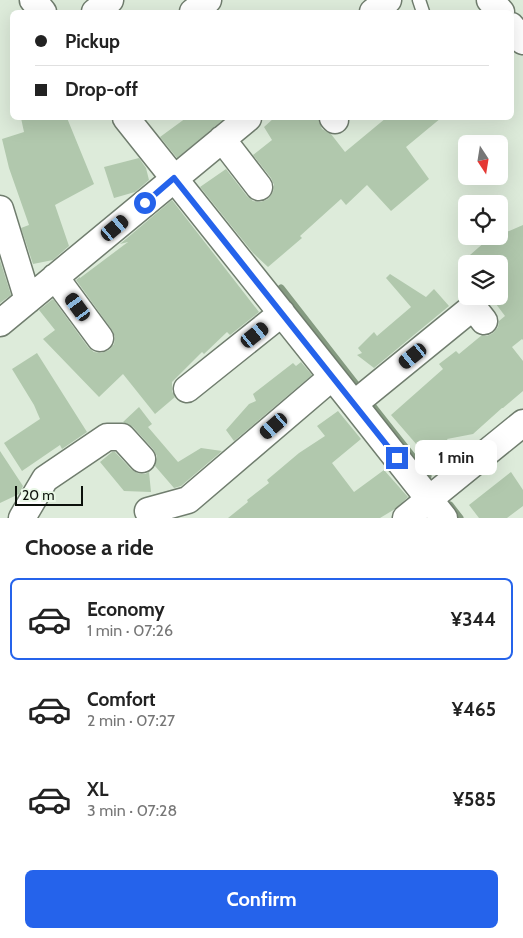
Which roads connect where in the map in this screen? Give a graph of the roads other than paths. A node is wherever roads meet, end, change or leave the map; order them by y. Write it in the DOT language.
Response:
graph roads {
  1 [pos="33,0"];
  2 [pos="110,0"];
  3 [pos="208,0"];
  4 [pos="388,0"];
  5 [pos="490,0"];
  6 [pos="41,10"];
  7 [pos="98,10"];
  8 [pos="196,10"];
  9 [pos="376,10"];
  10 [pos="498,10"];
  11 [pos="514,30"];
  12 [pos="523,40"];
  13 [pos="128,120"];
  14 [pos="246,120"];
  15 [pos="222,139"];
  16 [pos="174,178"];
  17 [pos="259,187"];
  18 [pos="0,209"];
  19 [pos="55,277"];
  20 [pos="28,300"];
  21 [pos="282,314"];
  22 [pos="484,321"];
  23 [pos="0,322"];
  24 [pos="100,338"];
  25 [pos="332,377"];
  26 [pos="187,389"];
  27 [pos="361,398"];
  28 [pos="523,422"];
  29 [pos="142,459"];
  30 [pos="437,500"];
  31 [pos="148,511"];
  32 [pos="22,518"];
  33 [pos="406,518"];
  1 -- 6 [label="street"];
  2 -- 7 [label="street"];
  3 -- 8 [label="street"];
  4 -- 9 [label="street"];
  5 -- 10 [label="street"];
  11 -- 12 [label="street"];
  13 -- 16 [label="street"];
  14 -- 15 [label="street"];
  15 -- 16 [label="street"];
  15 -- 17 [label="street"];
  16 -- 19 [label="street"];
  16 -- 21 [label="street"];
  18 -- 20 [label="street"];
  19 -- 20 [label="street"];
  19 -- 24 [label="street"];
  20 -- 23 [label="street"];
  21 -- 25 [label="street"];
  21 -- 26 [label="street"];
  22 -- 27 [label="street"];
  25 -- 27 [label="street"];
  25 -- 31 [label="street"];
  27 -- 30 [label="street"];
  28 -- 30 [label="street"];
  29 -- 32 [label="street"];
  30 -- 33 [label="street"];
}
